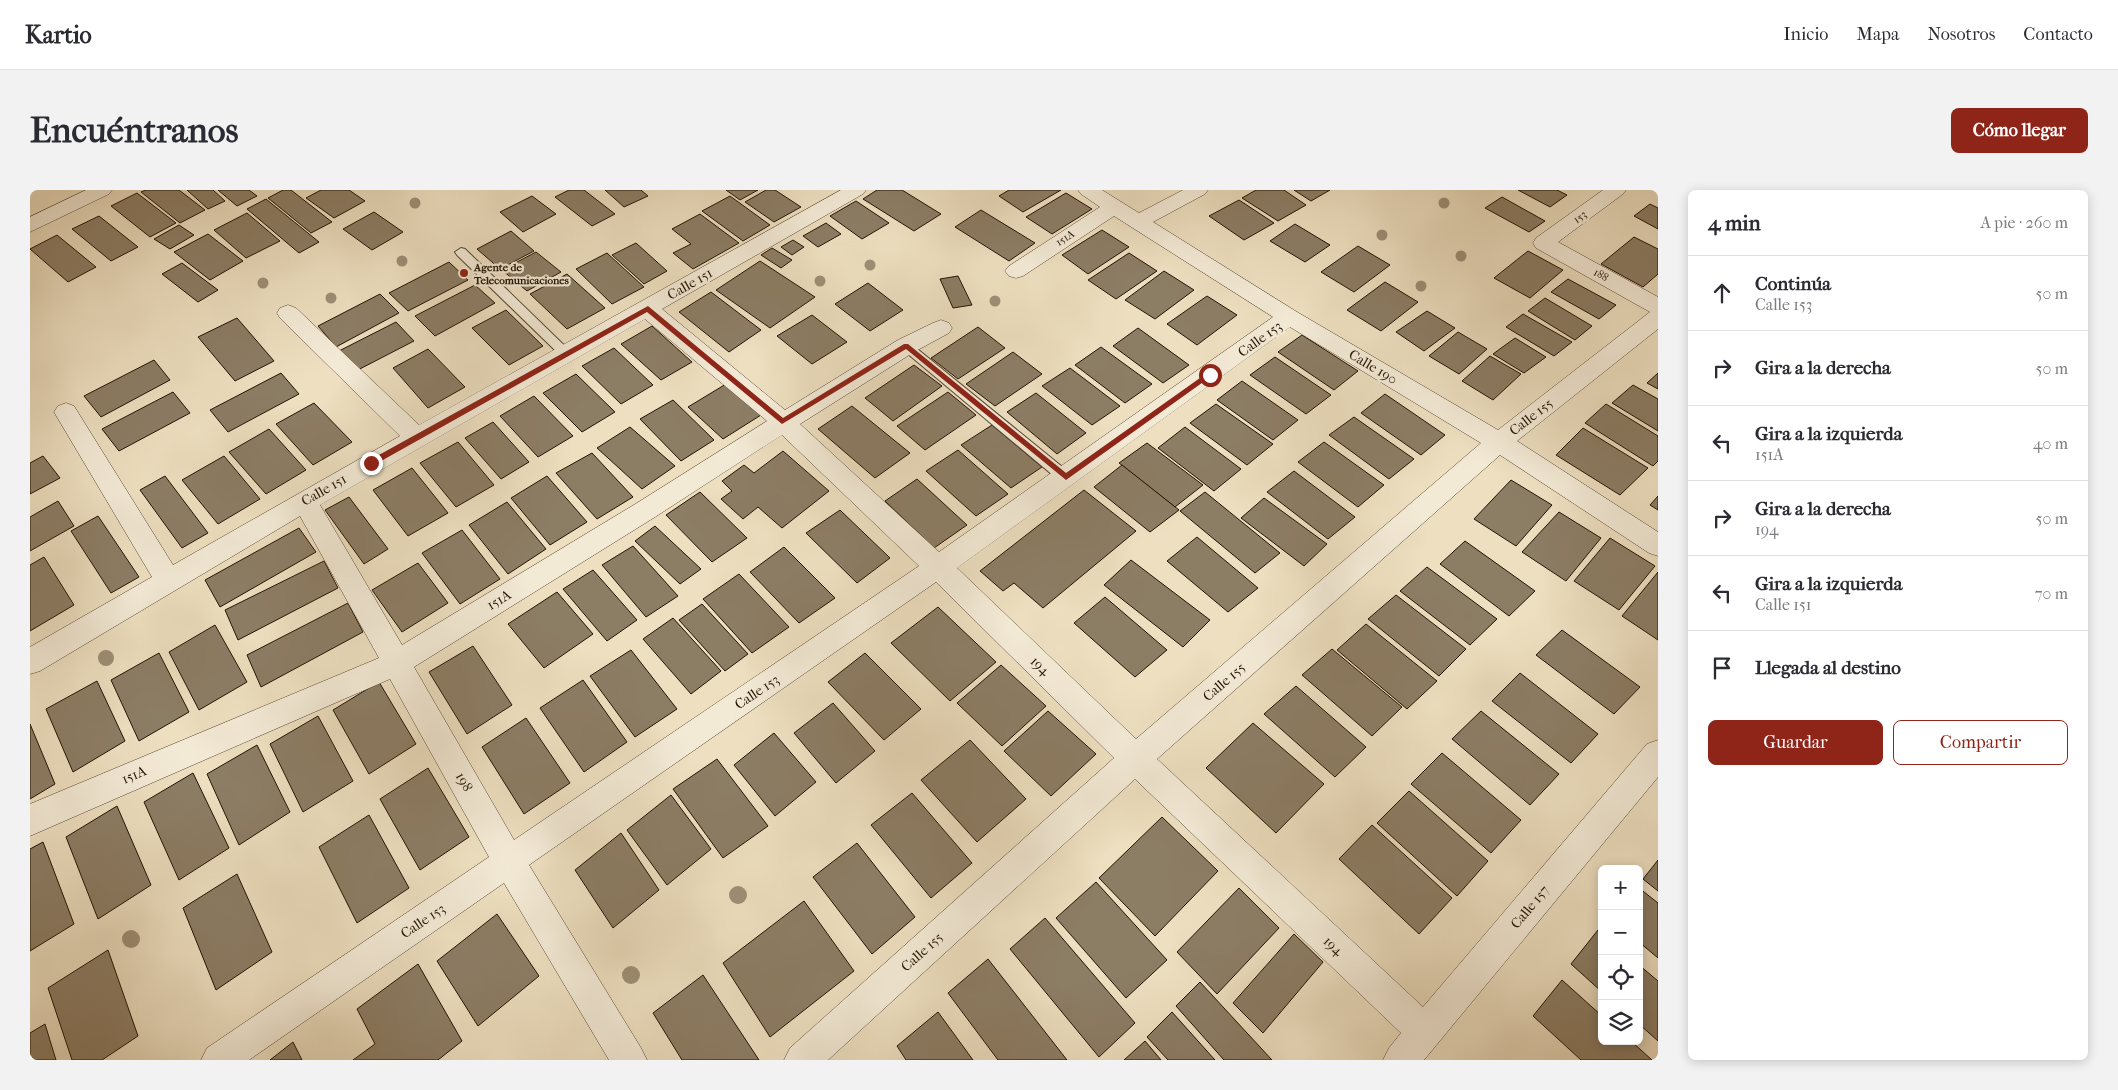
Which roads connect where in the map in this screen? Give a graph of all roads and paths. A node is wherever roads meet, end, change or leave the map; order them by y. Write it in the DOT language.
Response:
graph roads {
  1 [pos="102,190"];
  2 [pos="856,190"];
  3 [pos="1088,190"];
  4 [pos="1198,190"];
  5 [pos="1616,190"];
  6 [pos="1115,206"];
  7 [pos="1139,221"];
  8 [pos="30,225"];
  9 [pos="1543,243"];
  10 [pos="461,252"];
  11 [pos="1016,271"];
  12 [pos="1658,307"];
  13 [pos="648,308"];
  14 [pos="288,313"];
  15 [pos="1289,317"];
  16 [pos="1658,317"];
  17 [pos="941,328"];
  18 [pos="906,346"];
  19 [pos="566,354"];
  20 [pos="66,412"];
  21 [pos="782,421"];
  22 [pos="416,437"];
  23 [pos="1499,442"];
  24 [pos="1066,478"];
  25 [pos="304,501"];
  26 [pos="1658,545"];
  27 [pos="938,568"];
  28 [pos="168,581"];
  29 [pos="30,662"];
  30 [pos="397,663"];
  31 [pos="1658,754"];
  32 [pos="1135,760"];
  33 [pos="30,821"];
  34 [pos="509,862"];
  35 [pos="1425,1032"];
  36 [pos="219,1060"];
  37 [pos="629,1060"];
  38 [pos="802,1060"];
  39 [pos="1401,1060"];
  1 -- 8 [label="street"];
  2 -- 13 [label="street, Calle 151"];
  3 -- 6 [label="street, Calle 190"];
  4 -- 7 [label="street"];
  5 -- 9 [label="street, 153"];
  6 -- 7 [label="street, Calle 190"];
  6 -- 11 [label="street, 151A"];
  7 -- 15 [label="street, Calle 190"];
  9 -- 12 [label="street, 188"];
  10 -- 19 [label="lane"];
  13 -- 19 [label="street, Calle 151"];
  13 -- 21 [label="street, 194"];
  14 -- 22 [label="street"];
  15 -- 23 [label="street, Calle 190"];
  15 -- 24 [label="street, Calle 153"];
  16 -- 23 [label="street, Calle 155"];
  17 -- 18 [label="street, 151A"];
  18 -- 21 [label="street, 151A"];
  18 -- 24 [label="lane"];
  19 -- 22 [label="street, Calle 151"];
  20 -- 28 [label="street"];
  21 -- 27 [label="street, 194"];
  21 -- 30 [label="street, 151A"];
  22 -- 25 [label="street, Calle 151"];
  23 -- 26 [label="street, Calle 190"];
  23 -- 32 [label="street, Calle 155"];
  24 -- 27 [label="street, Calle 153"];
  25 -- 28 [label="street, Calle 151"];
  25 -- 30 [label="street, 198"];
  27 -- 32 [label="street, 194"];
  27 -- 34 [label="street, Calle 153"];
  28 -- 29 [label="street, Calle 151"];
  30 -- 33 [label="street, 151A"];
  30 -- 34 [label="street, 198"];
  31 -- 35 [label="street, Calle 157"];
  32 -- 35 [label="street, 194"];
  32 -- 38 [label="street, Calle 155"];
  34 -- 36 [label="street, Calle 153"];
  34 -- 37 [label="street, 198"];
  35 -- 39 [label="street, Calle 157"];
}
